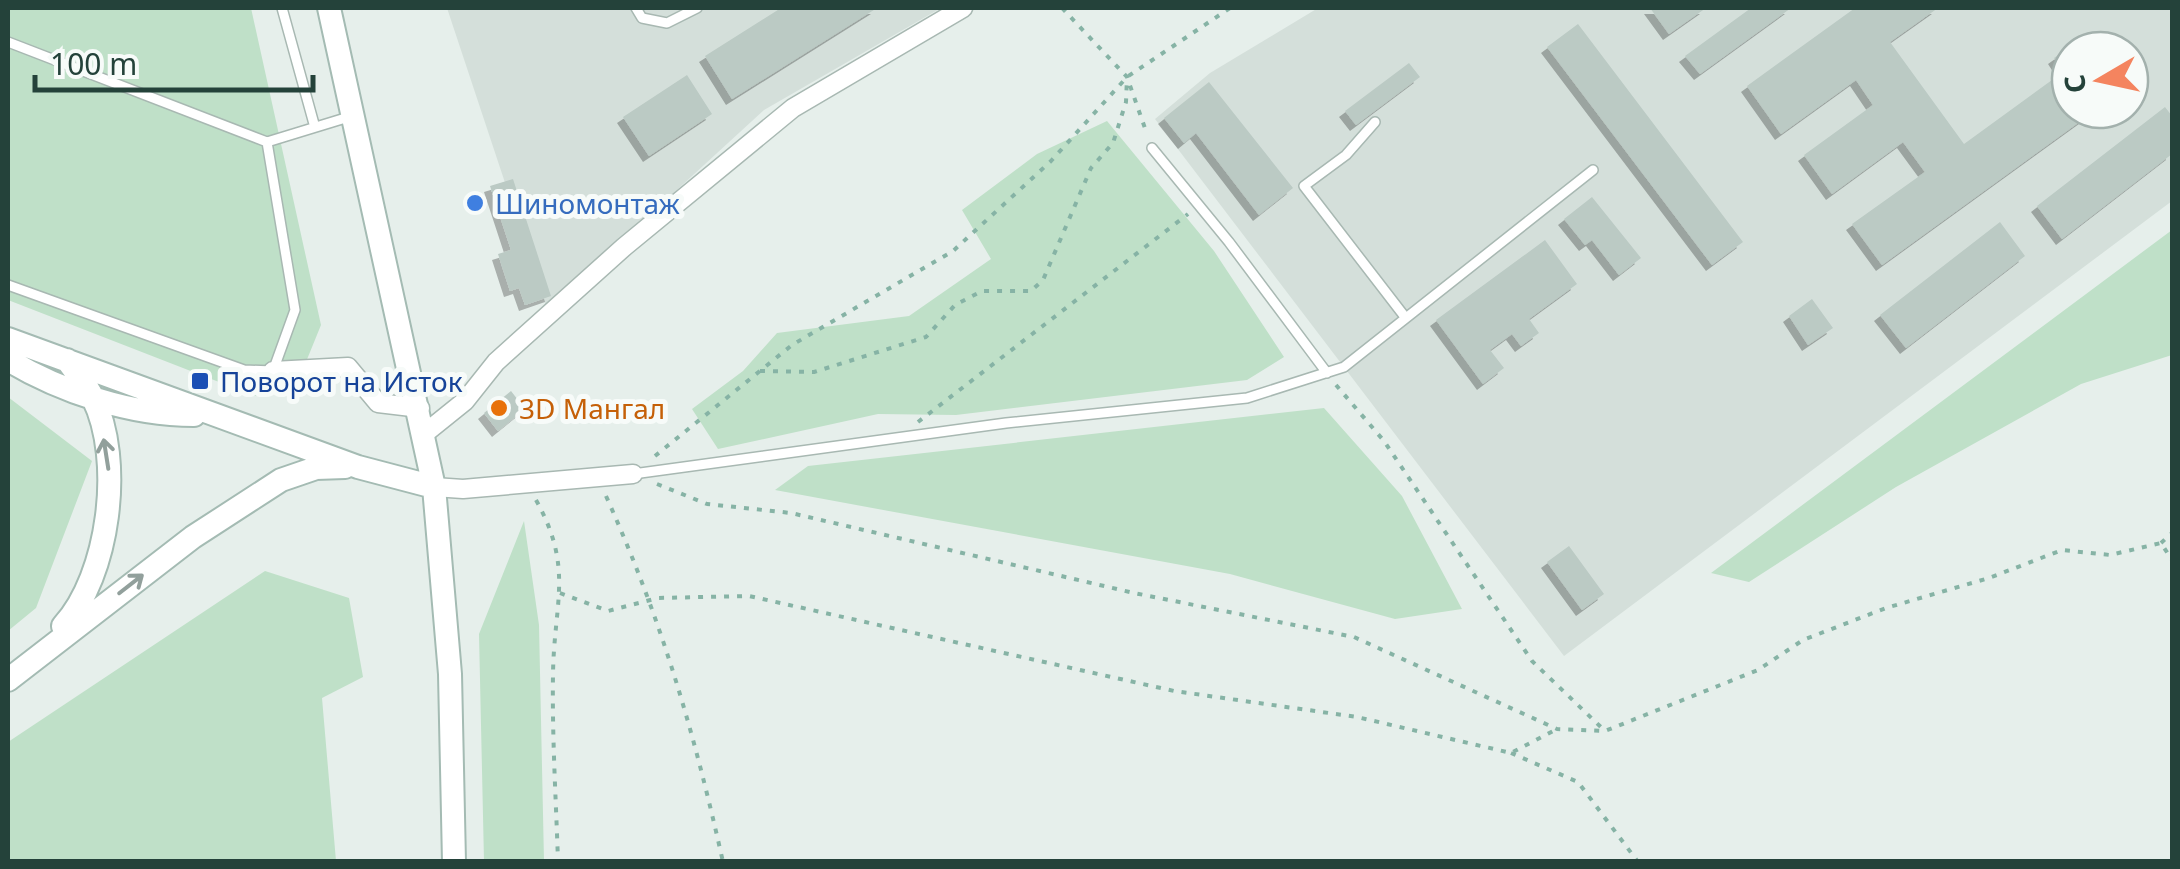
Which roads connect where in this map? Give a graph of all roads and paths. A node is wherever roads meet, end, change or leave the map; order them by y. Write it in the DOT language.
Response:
graph roads {
  1 [pos="282,8"];
  2 [pos="329,8"];
  3 [pos="636,8"];
  4 [pos="697,8"];
  5 [pos="964,8"];
  6 [pos="1062,8"];
  7 [pos="1230,8"];
  8 [pos="8,42"];
  9 [pos="1126,77"];
  10 [pos="353,116"];
  11 [pos="1375,122"];
  12 [pos="314,124"];
  13 [pos="267,142"];
  14 [pos="1152,148"];
  15 [pos="1593,170"];
  16 [pos="1200,205"];
  17 [pos="8,285"];
  18 [pos="1405,317"];
  19 [pos="8,339"];
  20 [pos="66,359"];
  21 [pos="8,360"];
  22 [pos="273,371"];
  23 [pos="760,371"];
  24 [pos="1326,373"];
  25 [pos="94,399"];
  26 [pos="420,408"];
  27 [pos="216,415"];
  28 [pos="424,434"];
  29 [pos="899,438"];
  30 [pos="358,467"];
  31 [pos="633,474"];
  32 [pos="598,477"];
  33 [pos="526,483"];
  34 [pos="434,488"];
  35 [pos="2172,532"];
  36 [pos="2161,543"];
  37 [pos="2172,560"];
  38 [pos="560,593"];
  39 [pos="652,600"];
  40 [pos="17,673"];
  41 [pos="1558,729"];
  42 [pos="1605,731"];
  43 [pos="1511,753"];
  44 [pos="454,862"];
  45 [pos="558,862"];
  46 [pos="722,862"];
  47 [pos="1638,862"];
  1 -- 12 [label="lane"];
  2 -- 10 [label="main road"];
  3 -- 4 [label="lane"];
  5 -- 28 [label="street"];
  6 -- 9 [label="path"];
  7 -- 9 [label="path"];
  8 -- 13 [label="lane"];
  9 -- 14 [label="path"];
  9 -- 23 [label="path"];
  9 -- 23 [label="path"];
  10 -- 12 [label="lane"];
  10 -- 26 [label="main road"];
  11 -- 18 [label="lane"];
  12 -- 13 [label="lane"];
  13 -- 22 [label="lane"];
  14 -- 16 [label="lane"];
  15 -- 18 [label="lane"];
  16 -- 24 [label="lane"];
  16 -- 29 [label="path"];
  17 -- 22 [label="lane"];
  18 -- 24 [label="lane"];
  19 -- 20 [label="main road"];
  20 -- 25 [label="main road"];
  20 -- 27 [label="main road"];
  21 -- 25 [label="main road"];
  22 -- 26 [label="street"];
  23 -- 31 [label="path"];
  24 -- 29 [label="lane"];
  24 -- 42 [label="path"];
  25 -- 27 [label="main road"];
  40 -- 25 [label="main road, one-way"];
  26 -- 28 [label="main road"];
  27 -- 30 [label="main road"];
  28 -- 34 [label="main road"];
  29 -- 31 [label="lane"];
  30 -- 34 [label="main road"];
  40 -- 30 [label="main road, one-way"];
  31 -- 32 [label="street"];
  31 -- 41 [label="path"];
  32 -- 33 [label="street"];
  32 -- 39 [label="path"];
  33 -- 34 [label="street"];
  33 -- 38 [label="path"];
  34 -- 44 [label="main road"];
  35 -- 36 [label="path"];
  36 -- 37 [label="path"];
  36 -- 42 [label="path"];
  38 -- 39 [label="path"];
  38 -- 45 [label="path"];
  39 -- 43 [label="path"];
  39 -- 46 [label="path"];
  41 -- 42 [label="path"];
  41 -- 43 [label="path"];
  43 -- 47 [label="path"];
}
